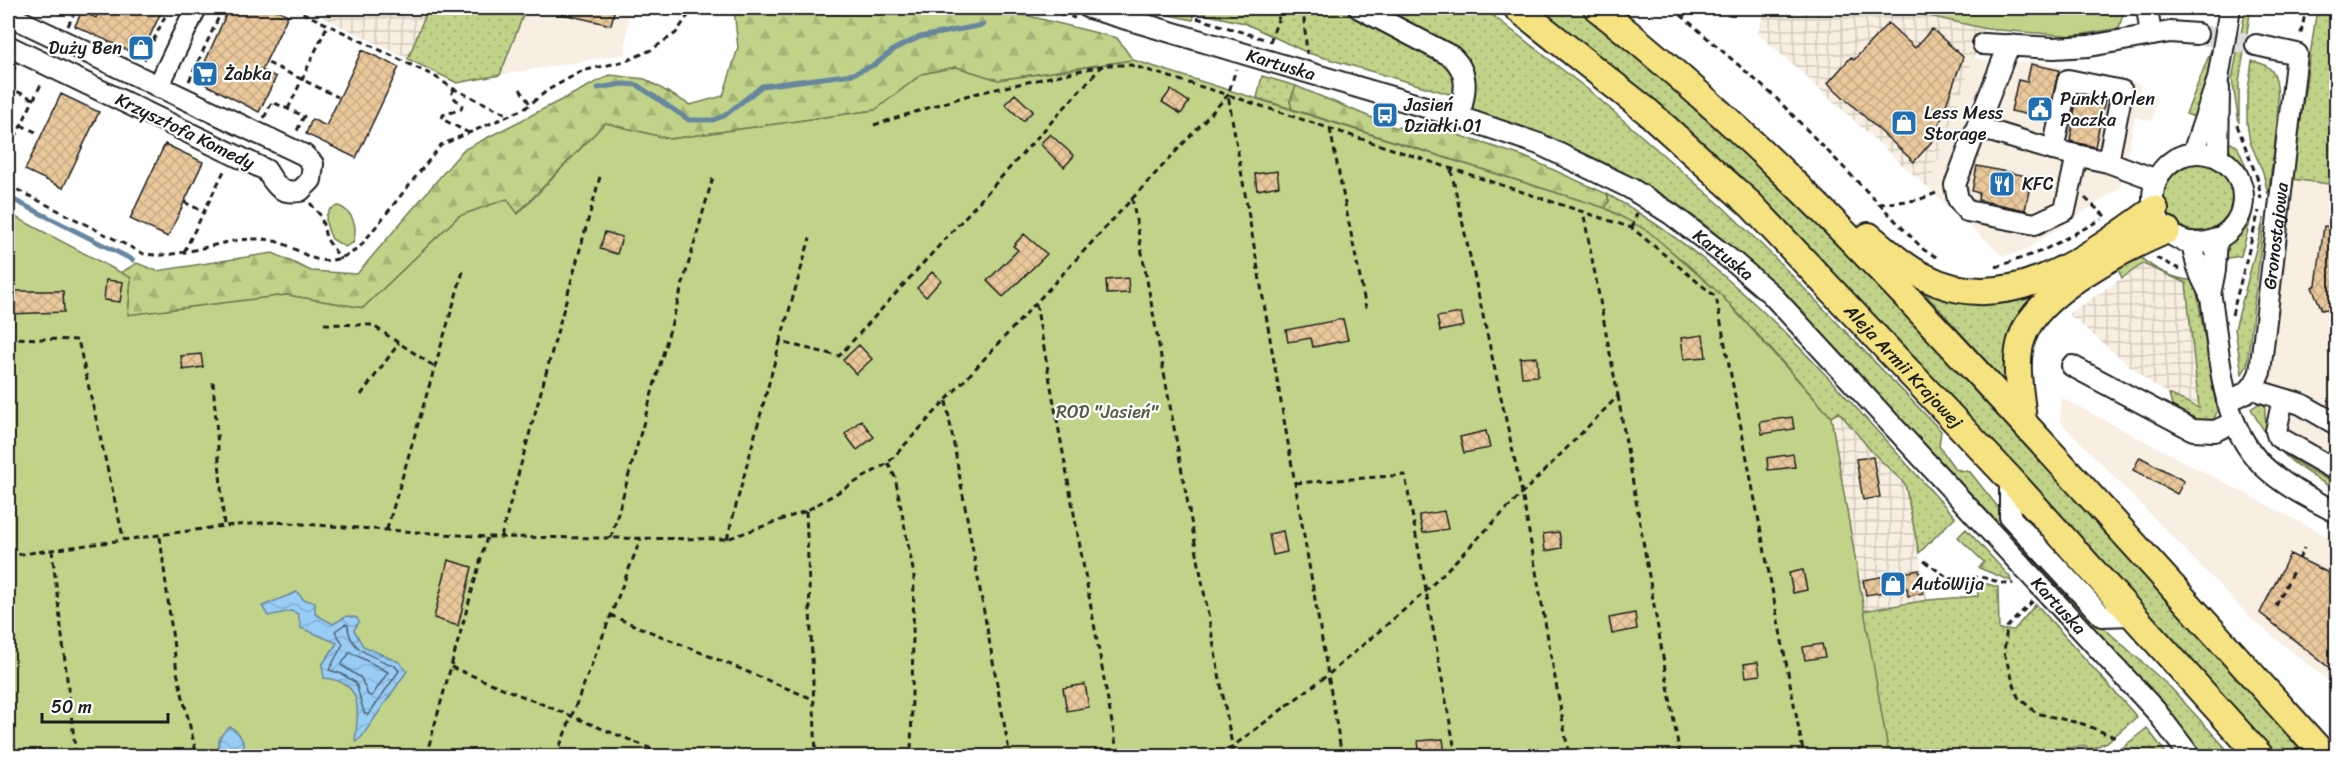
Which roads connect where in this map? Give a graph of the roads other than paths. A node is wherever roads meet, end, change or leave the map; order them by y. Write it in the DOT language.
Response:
graph roads {
  1 [pos="196,8"];
  2 [pos="1359,8"];
  3 [pos="1507,8"];
  4 [pos="1517,8"];
  5 [pos="1597,8"];
  6 [pos="2147,8"];
  7 [pos="2230,8"];
  8 [pos="1086,14"];
  9 [pos="8,15"];
  10 [pos="2197,34"];
  11 [pos="2151,35"];
  12 [pos="1561,40"];
  13 [pos="1983,44"];
  14 [pos="2009,45"];
  15 [pos="2256,45"];
  16 [pos="8,46"];
  17 [pos="2218,79"];
  18 [pos="158,87"];
  19 [pos="1459,117"];
  20 [pos="1977,127"];
  21 [pos="2053,150"];
  22 [pos="2193,153"];
  23 [pos="2078,155"];
  24 [pos="2218,157"];
  25 [pos="2108,162"];
  26 [pos="2157,180"];
  27 [pos="1809,195"];
  28 [pos="2161,220"];
  29 [pos="2217,239"];
  30 [pos="2192,242"];
  31 [pos="2210,295"];
  32 [pos="2072,366"];
  33 [pos="2254,387"];
  34 [pos="2283,399"];
  35 [pos="2227,401"];
  36 [pos="2024,421"];
  37 [pos="2234,422"];
  38 [pos="2337,424"];
  39 [pos="2337,470"];
  40 [pos="2337,512"];
  41 [pos="2190,756"];
  42 [pos="2260,756"];
  43 [pos="2325,756"];
  1 -- 18 [label="street, Krzysztofa Komedy"];
  2 -- 19 [label="street"];
  3 -- 12 [label="main road"];
  4 -- 12 [label="main road, Aleja Armii Krajowej"];
  5 -- 27 [label="main road"];
  6 -- 11 [label="street"];
  7 -- 17 [label="street, bridge"];
  8 -- 19 [label="street, Kartuska"];
  9 -- 18 [label="street, Krzysztofa Komedy"];
  10 -- 11 [label="street"];
  11 -- 14 [label="street"];
  12 -- 42 [label="main road, Aleja Armii Krajowej"];
  13 -- 14 [label="street"];
  14 -- 20 [label="street"];
  15 -- 33 [label="street, Gronostajowa"];
  16 -- 18 [label="street, Krzysztofa Komedy"];
  17 -- 22 [label="street"];
  17 -- 24 [label="street"];
  19 -- 41 [label="street, Kartuska"];
  20 -- 21 [label="street"];
  20 -- 23 [label="street"];
  21 -- 23 [label="street"];
  21 -- 25 [label="street"];
  22 -- 24 [label="street"];
  22 -- 26 [label="street"];
  23 -- 25 [label="street"];
  24 -- 29 [label="street"];
  25 -- 26 [label="street"];
  26 -- 28 [label="street"];
  27 -- 28 [label="main road"];
  27 -- 36 [label="main road"];
  28 -- 30 [label="street"];
  28 -- 36 [label="main road"];
  29 -- 30 [label="street"];
  29 -- 31 [label="street"];
  30 -- 31 [label="street"];
  31 -- 35 [label="street"];
  32 -- 37 [label="street"];
  33 -- 34 [label="street"];
  33 -- 35 [label="street"];
  34 -- 38 [label="street"];
  34 -- 39 [label="street"];
  35 -- 37 [label="street"];
  36 -- 43 [label="main road"];
  37 -- 40 [label="street"];
}
